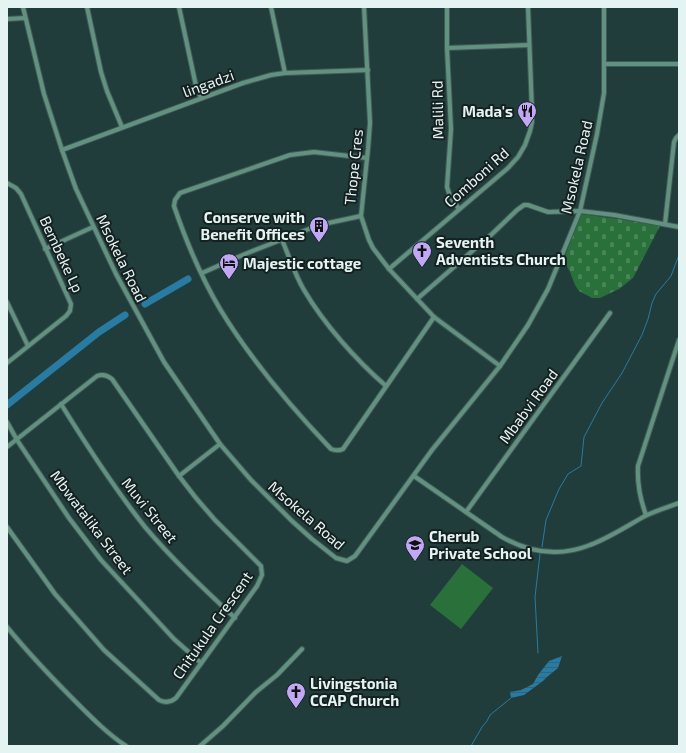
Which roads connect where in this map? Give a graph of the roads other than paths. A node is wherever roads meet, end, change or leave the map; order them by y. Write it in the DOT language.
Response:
graph roads {
  1 [pos="23,7"];
  2 [pos="87,7"];
  3 [pos="179,7"];
  4 [pos="271,7"];
  5 [pos="364,7"];
  6 [pos="447,7"];
  7 [pos="528,7"];
  8 [pos="604,7"];
  9 [pos="25,18"];
  10 [pos="7,19"];
  11 [pos="529,45"];
  12 [pos="447,48"];
  13 [pos="604,64"];
  14 [pos="679,64"];
  15 [pos="368,70"];
  16 [pos="285,73"];
  17 [pos="201,98"];
  18 [pos="122,127"];
  19 [pos="679,135"];
  20 [pos="62,150"];
  21 [pos="367,158"];
  22 [pos="7,183"];
  23 [pos="459,209"];
  24 [pos="580,211"];
  25 [pos="361,216"];
  26 [pos="665,224"];
  27 [pos="93,227"];
  28 [pos="679,227"];
  29 [pos="282,240"];
  30 [pos="45,249"];
  31 [pos="389,269"];
  32 [pos="202,273"];
  33 [pos="417,299"];
  34 [pos="7,302"];
  35 [pos="610,313"];
  36 [pos="434,318"];
  37 [pos="679,340"];
  38 [pos="28,346"];
  39 [pos="7,363"];
  40 [pos="500,366"];
  41 [pos="386,386"];
  42 [pos="61,404"];
  43 [pos="7,422"];
  44 [pos="17,440"];
  45 [pos="220,444"];
  46 [pos="7,447"];
  47 [pos="179,476"];
  48 [pos="414,476"];
  49 [pos="679,503"];
  50 [pos="466,512"];
  51 [pos="646,515"];
  52 [pos="7,528"];
  53 [pos="235,618"];
  54 [pos="7,627"];
  55 [pos="302,649"];
  56 [pos="201,663"];
  57 [pos="126,746"];
  58 [pos="200,746"];
  1 -- 9 [label="street, Msokela Road"];
  2 -- 18 [label="street"];
  3 -- 17 [label="street"];
  4 -- 16 [label="street"];
  5 -- 15 [label="street, Thope Cres"];
  6 -- 12 [label="street, Malili Rd"];
  7 -- 11 [label="street, Comboni Rd"];
  8 -- 13 [label="street, Msokela Road"];
  9 -- 10 [label="street"];
  9 -- 20 [label="street, Msokela Road"];
  11 -- 12 [label="street"];
  11 -- 23 [label="street, Comboni Rd"];
  12 -- 23 [label="street, Malili Rd"];
  13 -- 14 [label="street"];
  13 -- 24 [label="street, Msokela Road"];
  15 -- 16 [label="street, lingadzi"];
  15 -- 21 [label="street, Thope Cres"];
  16 -- 17 [label="street, lingadzi"];
  17 -- 18 [label="street, lingadzi"];
  18 -- 20 [label="street, lingadzi"];
  19 -- 26 [label="street"];
  20 -- 27 [label="street, Msokela Road"];
  21 -- 25 [label="street, Thope Cres"];
  21 -- 32 [label="street"];
  22 -- 30 [label="street, Bembeke Lp"];
  23 -- 31 [label="street, Comboni Rd"];
  24 -- 26 [label="street"];
  24 -- 33 [label="street"];
  24 -- 40 [label="street, Msokela Road"];
  25 -- 29 [label="street"];
  25 -- 31 [label="street, Thope Cres"];
  26 -- 28 [label="street"];
  27 -- 30 [label="street"];
  27 -- 45 [label="street, Msokela Road"];
  29 -- 32 [label="street"];
  29 -- 41 [label="street"];
  30 -- 38 [label="street, Bembeke Lp"];
  31 -- 33 [label="street, Thope Cres"];
  32 -- 41 [label="street"];
  33 -- 36 [label="street, Thope Cres"];
  34 -- 38 [label="street"];
  35 -- 50 [label="street, Mbabvi Road"];
  36 -- 40 [label="street, Thope Cres"];
  36 -- 41 [label="street"];
  37 -- 51 [label="street"];
  38 -- 39 [label="street, Bembeke Lp"];
  40 -- 48 [label="street, Msokela Road"];
  42 -- 44 [label="street, Chitukula Crescent"];
  42 -- 47 [label="street, Chitukula Crescent"];
  42 -- 53 [label="street, Muvi Street"];
  43 -- 44 [label="street, Mbwatalika Street"];
  44 -- 46 [label="street, Chitukula Crescent"];
  44 -- 56 [label="street, Mbwatalika Street"];
  45 -- 47 [label="street"];
  45 -- 48 [label="street, Msokela Road"];
  47 -- 53 [label="street, Chitukula Crescent"];
  48 -- 50 [label="street"];
  49 -- 51 [label="street"];
  50 -- 51 [label="street"];
  52 -- 56 [label="street, Chitukula Crescent"];
  53 -- 56 [label="street, Chitukula Crescent"];
  54 -- 57 [label="street"];
  55 -- 58 [label="street"];
}
